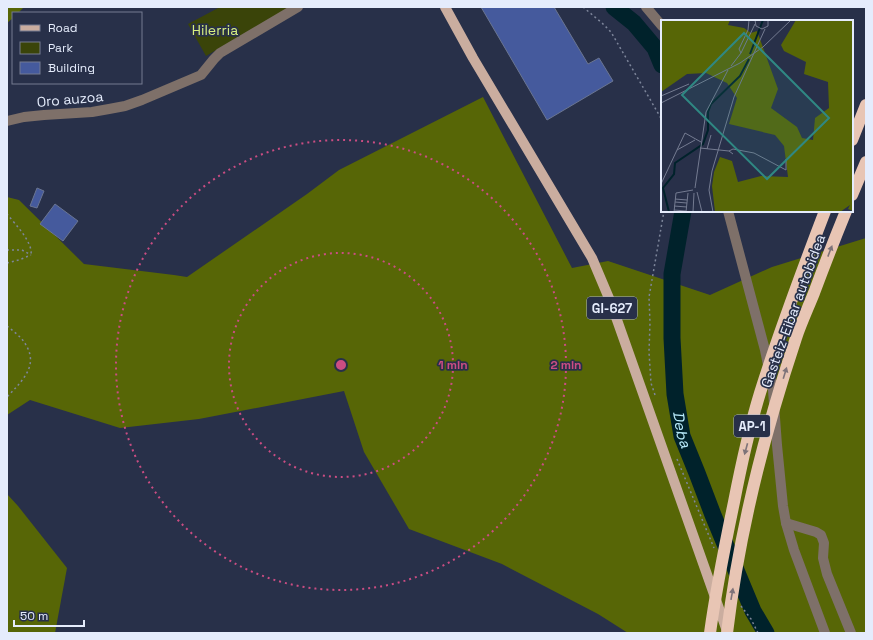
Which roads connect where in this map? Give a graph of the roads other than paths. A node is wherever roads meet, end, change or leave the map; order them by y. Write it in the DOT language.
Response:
graph roads {
  1 [pos="298,7"];
  2 [pos="445,7"];
  3 [pos="646,7"];
  4 [pos="661,25"];
  5 [pos="866,105"];
  6 [pos="7,121"];
  7 [pos="853,138"];
  8 [pos="866,162"];
  9 [pos="853,194"];
  10 [pos="728,212"];
  11 [pos="825,212"];
  12 [pos="846,212"];
  13 [pos="786,523"];
  14 [pos="710,633"];
  15 [pos="727,633"];
  16 [pos="825,633"];
  17 [pos="851,633"];
  1 -- 6 [label="street, Oro auzoa"];
  2 -- 15 [label="main road, GI-627"];
  3 -- 4 [label="street"];
  5 -- 7 [label="highway"];
  8 -- 9 [label="highway"];
  10 -- 13 [label="street"];
  11 -- 14 [label="highway, Gasteiz-Eibar autobidea / AP-1, one-way"];
  15 -- 12 [label="highway, Gasteiz-Eibar autobidea / AP-1, one-way"];
  13 -- 16 [label="street"];
  13 -- 17 [label="street"];
}
